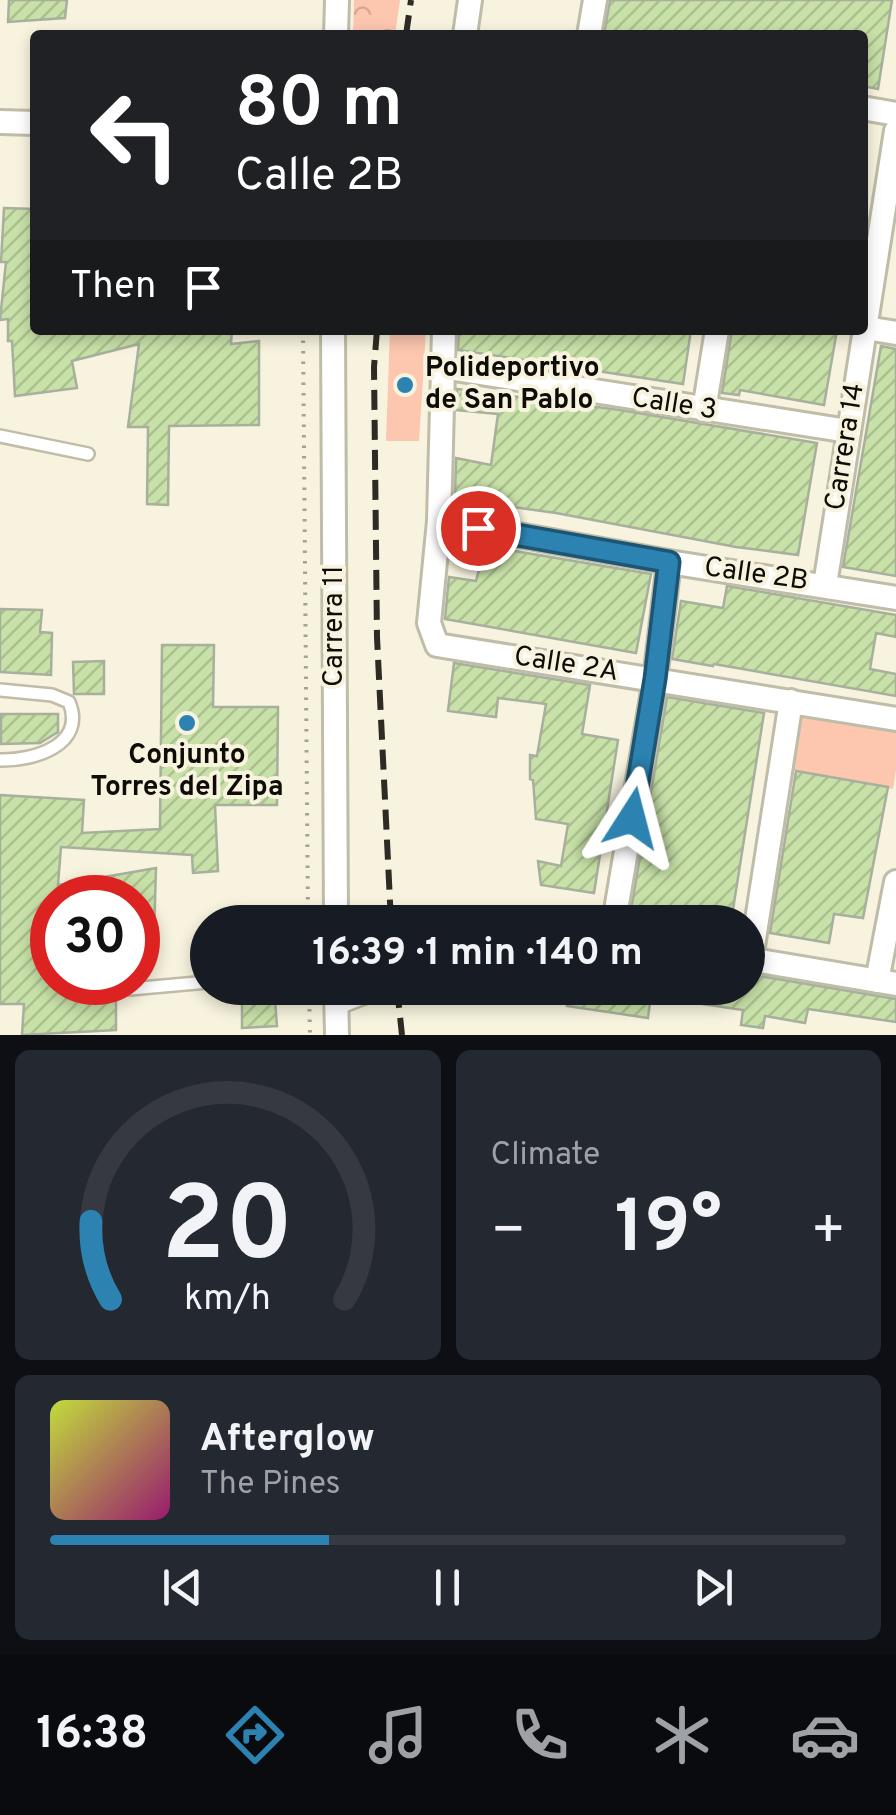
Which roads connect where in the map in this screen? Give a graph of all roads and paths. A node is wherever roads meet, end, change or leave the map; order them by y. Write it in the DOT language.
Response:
graph roads {
  1 [pos="337,0"];
  2 [pos="470,0"];
  3 [pos="595,0"];
  4 [pos="336,30"];
  5 [pos="467,30"];
  6 [pos="591,30"];
  7 [pos="868,109"];
  8 [pos="896,114"];
  9 [pos="0,122"];
  10 [pos="30,123"];
  11 [pos="896,131"];
  12 [pos="872,230"];
  13 [pos="868,295"];
  14 [pos="868,328"];
  15 [pos="896,332"];
  16 [pos="302,335"];
  17 [pos="333,335"];
  18 [pos="444,335"];
  19 [pos="716,335"];
  20 [pos="865,335"];
  21 [pos="442,367"];
  22 [pos="704,410"];
  23 [pos="848,432"];
  24 [pos="0,436"];
  25 [pos="88,454"];
  26 [pos="439,521"];
  27 [pos="669,562"];
  28 [pos="825,586"];
  29 [pos="896,598"];
  30 [pos="655,679"];
  31 [pos="0,690"];
  32 [pos="791,701"];
  33 [pos="896,720"];
  34 [pos="0,760"];
  35 [pos="896,882"];
  36 [pos="308,905"];
  37 [pos="336,905"];
  38 [pos="617,905"];
  39 [pos="758,905"];
  40 [pos="765,962"];
  41 [pos="887,983"];
  42 [pos="190,984"];
  43 [pos="160,986"];
  44 [pos="309,1005"];
  45 [pos="336,1005"];
  46 [pos="310,1035"];
  47 [pos="337,1035"];
  1 -- 4 [label="street"];
  2 -- 5 [label="street"];
  3 -- 6 [label="street"];
  7 -- 8 [label="street"];
  9 -- 10 [label="street"];
  11 -- 12 [label="street, Carrera 14"];
  12 -- 13 [label="street, Carrera 14"];
  14 -- 15 [label="street"];
  16 -- 36 [label="path"];
  17 -- 37 [label="street, Carrera 11"];
  18 -- 21 [label="street"];
  19 -- 22 [label="street"];
  20 -- 23 [label="street, Carrera 14"];
  21 -- 22 [label="street, Calle 3"];
  21 -- 26 [label="street"];
  22 -- 23 [label="street, Calle 3"];
  23 -- 28 [label="street, Carrera 14"];
  24 -- 25 [label="lane"];
  26 -- 27 [label="street, Calle 2B"];
  26 -- 30 [label="street, Calle 2A"];
  27 -- 28 [label="street, Calle 2B"];
  27 -- 30 [label="street"];
  28 -- 29 [label="street, Calle 2B"];
  30 -- 32 [label="street, Calle 2A"];
  30 -- 38 [label="street"];
  31 -- 34 [label="lane"];
  32 -- 33 [label="street, Calle 2A"];
  32 -- 39 [label="street"];
  35 -- 41 [label="street"];
  40 -- 41 [label="street"];
  42 -- 43 [label="lane"];
  44 -- 46 [label="path"];
  45 -- 47 [label="street"];
}
